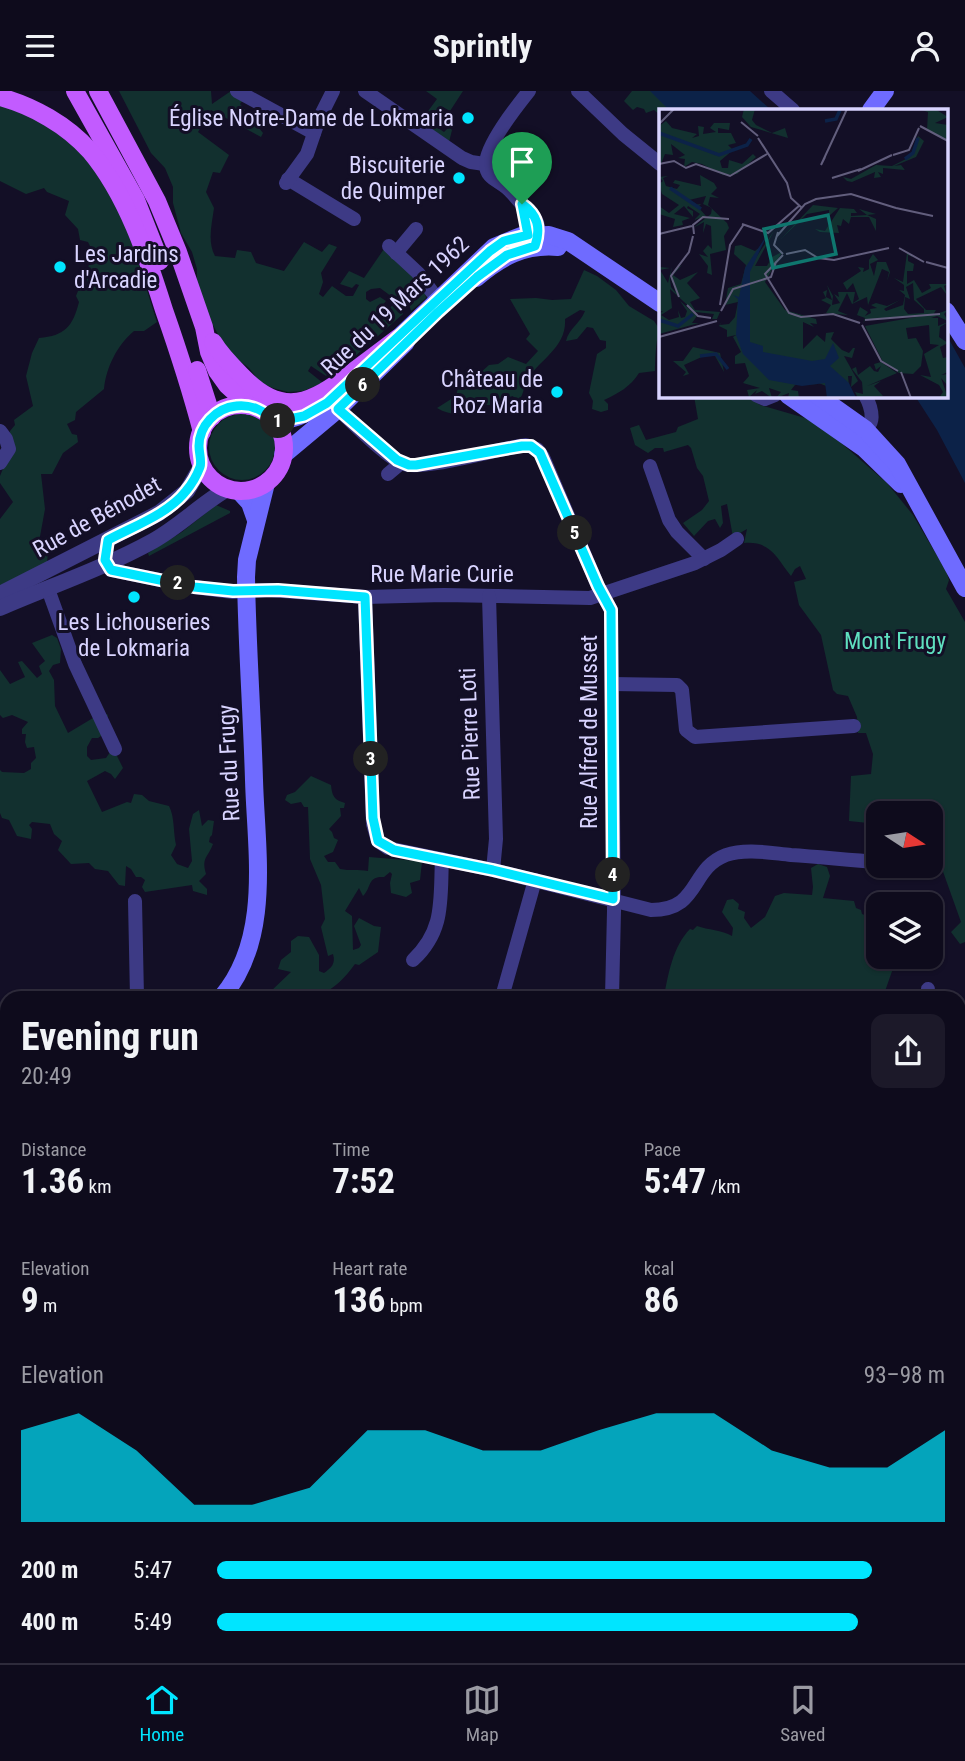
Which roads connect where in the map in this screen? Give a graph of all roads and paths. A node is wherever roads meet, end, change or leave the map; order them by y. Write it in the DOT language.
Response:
graph roads {
  1 [pos="75,91"];
  2 [pos="97,91"];
  3 [pos="237,91"];
  4 [pos="333,91"];
  5 [pos="365,91"];
  6 [pos="530,91"];
  7 [pos="578,91"];
  8 [pos="771,91"];
  9 [pos="886,91"];
  10 [pos="0,97"];
  11 [pos="792,109"];
  12 [pos="872,109"];
  13 [pos="314,134"];
  14 [pos="659,163"];
  15 [pos="492,165"];
  16 [pos="354,219"];
  17 [pos="416,229"];
  18 [pos="534,239"];
  19 [pos="438,300"];
  20 [pos="659,300"];
  21 [pos="948,314"];
  22 [pos="204,327"];
  23 [pos="398,338"];
  24 [pos="965,341"];
  25 [pos="792,397"];
  26 [pos="819,397"];
  27 [pos="865,397"];
  28 [pos="250,406"];
  29 [pos="338,409"];
  30 [pos="275,422"];
  31 [pos="207,424"];
  32 [pos="854,427"];
  33 [pos="0,431"];
  34 [pos="283,455"];
  35 [pos="884,458"];
  36 [pos="4,459"];
  37 [pos="401,463"];
  38 [pos="202,465"];
  39 [pos="650,466"];
  40 [pos="388,474"];
  41 [pos="266,483"];
  42 [pos="233,490"];
  43 [pos="256,520"];
  44 [pos="737,539"];
  45 [pos="108,540"];
  46 [pos="125,555"];
  47 [pos="704,559"];
  48 [pos="106,565"];
  49 [pos="57,566"];
  50 [pos="136,575"];
  51 [pos="65,582"];
  52 [pos="965,588"];
  53 [pos="48,589"];
  54 [pos="246,591"];
  55 [pos="0,594"];
  56 [pos="604,595"];
  57 [pos="489,596"];
  58 [pos="365,597"];
  59 [pos="0,608"];
  60 [pos="612,684"];
  61 [pos="854,726"];
  62 [pos="115,749"];
  63 [pos="442,859"];
  64 [pos="866,861"];
  65 [pos="493,870"];
  66 [pos="535,880"];
  67 [pos="613,899"];
  68 [pos="135,901"];
  69 [pos="413,960"];
  70 [pos="137,991"];
  71 [pos="226,991"];
  72 [pos="504,991"];
  73 [pos="612,991"];
  1 -- 31 [label="main road"];
  2 -- 22 [label="main road"];
  3 -- 13 [label="street"];
  4 -- 13 [label="street"];
  5 -- 15 [label="street"];
  6 -- 15 [label="street"];
  7 -- 14 [label="street"];
  8 -- 11 [label="street"];
  9 -- 12 [label="main road"];
  10 -- 31 [label="main road"];
  13 -- 16 [label="street"];
  15 -- 18 [label="street"];
  17 -- 19 [label="street"];
  18 -- 19 [label="main road, Rue du 19 Mars 1962"];
  18 -- 20 [label="main road"];
  18 -- 29 [label="main road, Rue du 19 Mars 1962"];
  19 -- 23 [label="main road, Rue du 19 Mars 1962"];
  21 -- 24 [label="main road"];
  22 -- 23 [label="main road"];
  22 -- 28 [label="main road"];
  23 -- 30 [label="main road, Rue du 19 Mars 1962"];
  25 -- 32 [label="main road"];
  26 -- 32 [label="main road"];
  27 -- 32 [label="street"];
  28 -- 30 [label="main road"];
  28 -- 31 [label="main road"];
  29 -- 34 [label="main road, Rue du 19 Mars 1962"];
  29 -- 37 [label="street"];
  30 -- 34 [label="main road"];
  31 -- 38 [label="main road"];
  32 -- 35 [label="main road"];
  32 -- 35 [label="main road"];
  33 -- 36 [label="street"];
  34 -- 41 [label="main road"];
  35 -- 52 [label="main road"];
  37 -- 40 [label="street"];
  37 -- 56 [label="street, Rue Alfred de Musset"];
  38 -- 42 [label="main road"];
  38 -- 45 [label="street, Rue de Bénodet"];
  39 -- 47 [label="street"];
  41 -- 42 [label="main road"];
  41 -- 43 [label="main road, Rue du Frugy"];
  42 -- 43 [label="main road"];
  42 -- 46 [label="street, Rue de Bénodet"];
  43 -- 54 [label="main road, Rue du Frugy"];
  44 -- 47 [label="street, Rue Marie Curie"];
  45 -- 48 [label="street"];
  45 -- 49 [label="street, Rue de Bénodet"];
  46 -- 48 [label="street, Rue de Bénodet"];
  46 -- 50 [label="street"];
  47 -- 56 [label="street, Rue Marie Curie"];
  48 -- 50 [label="street, Rue Marie Curie"];
  48 -- 51 [label="street, Rue de Bénodet"];
  49 -- 51 [label="street"];
  49 -- 55 [label="street, Rue de Bénodet"];
  50 -- 54 [label="street, Rue Marie Curie"];
  51 -- 53 [label="street, Rue de Bénodet"];
  53 -- 59 [label="street, Rue de Bénodet"];
  53 -- 62 [label="street"];
  54 -- 58 [label="street, Rue Marie Curie"];
  54 -- 71 [label="main road, Rue du Frugy"];
  56 -- 57 [label="street, Rue Marie Curie"];
  56 -- 60 [label="street, Rue Alfred de Musset"];
  57 -- 58 [label="street, Rue Marie Curie"];
  57 -- 65 [label="street, Rue Pierre Loti"];
  58 -- 63 [label="street"];
  60 -- 61 [label="street"];
  60 -- 67 [label="street, Rue Alfred de Musset"];
  63 -- 65 [label="street"];
  63 -- 69 [label="street"];
  64 -- 67 [label="street"];
  65 -- 66 [label="street"];
  66 -- 67 [label="street"];
  66 -- 72 [label="street"];
  67 -- 73 [label="street, Rue Alfred de Musset"];
  68 -- 70 [label="street"];
}
